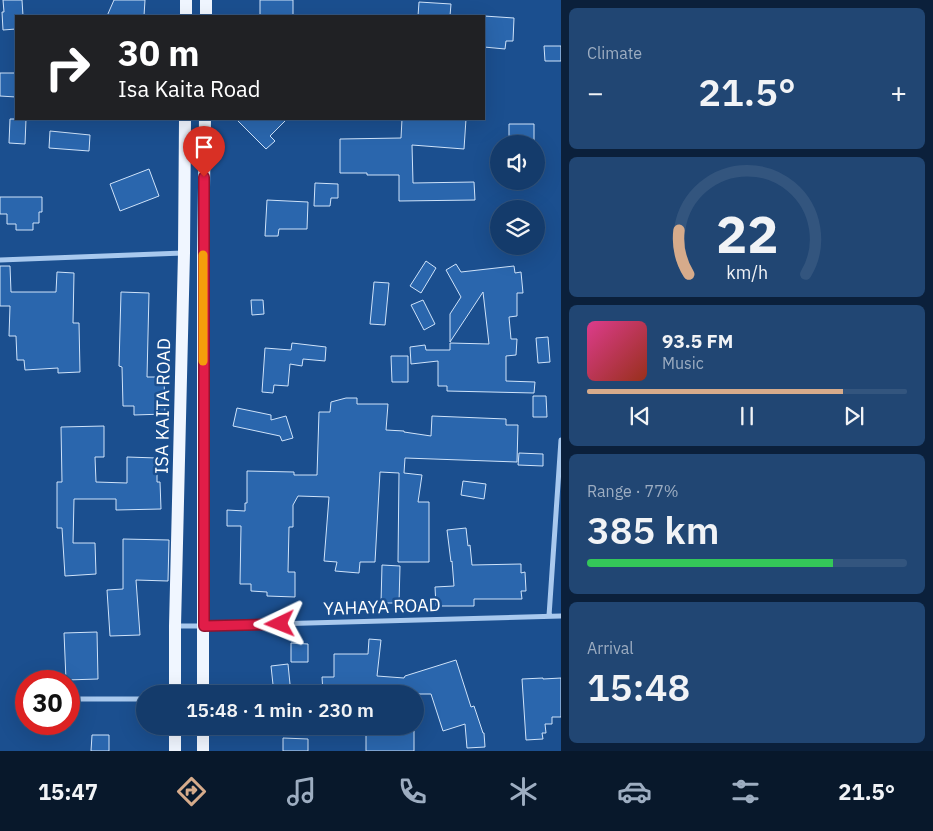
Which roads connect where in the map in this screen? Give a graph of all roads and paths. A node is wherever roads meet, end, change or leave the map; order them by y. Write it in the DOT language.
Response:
graph roads {
  1 [pos="186,0"];
  2 [pos="206,0"];
  3 [pos="186,15"];
  4 [pos="206,15"];
  5 [pos="185,120"];
  6 [pos="205,120"];
  7 [pos="184,253"];
  8 [pos="0,260"];
  9 [pos="560,440"];
  10 [pos="549,616"];
  11 [pos="560,616"];
  12 [pos="175,626"];
  13 [pos="204,626"];
  14 [pos="175,685"];
  15 [pos="203,685"];
  16 [pos="80,699"];
  17 [pos="136,699"];
  18 [pos="175,735"];
  19 [pos="203,735"];
  20 [pos="175,751"];
  21 [pos="203,751"];
  1 -- 3 [label="main road"];
  2 -- 4 [label="main road"];
  5 -- 7 [label="main road, ISA KAITA ROAD"];
  6 -- 13 [label="main road"];
  7 -- 8 [label="street"];
  7 -- 12 [label="main road, ISA KAITA ROAD"];
  9 -- 10 [label="street"];
  10 -- 11 [label="street, YAHAYA ROAD"];
  10 -- 13 [label="street, YAHAYA ROAD"];
  12 -- 13 [label="street, YAHAYA ROAD"];
  12 -- 14 [label="main road, ISA KAITA ROAD"];
  13 -- 15 [label="main road"];
  16 -- 17 [label="street"];
  18 -- 20 [label="main road"];
  19 -- 21 [label="main road"];
}
